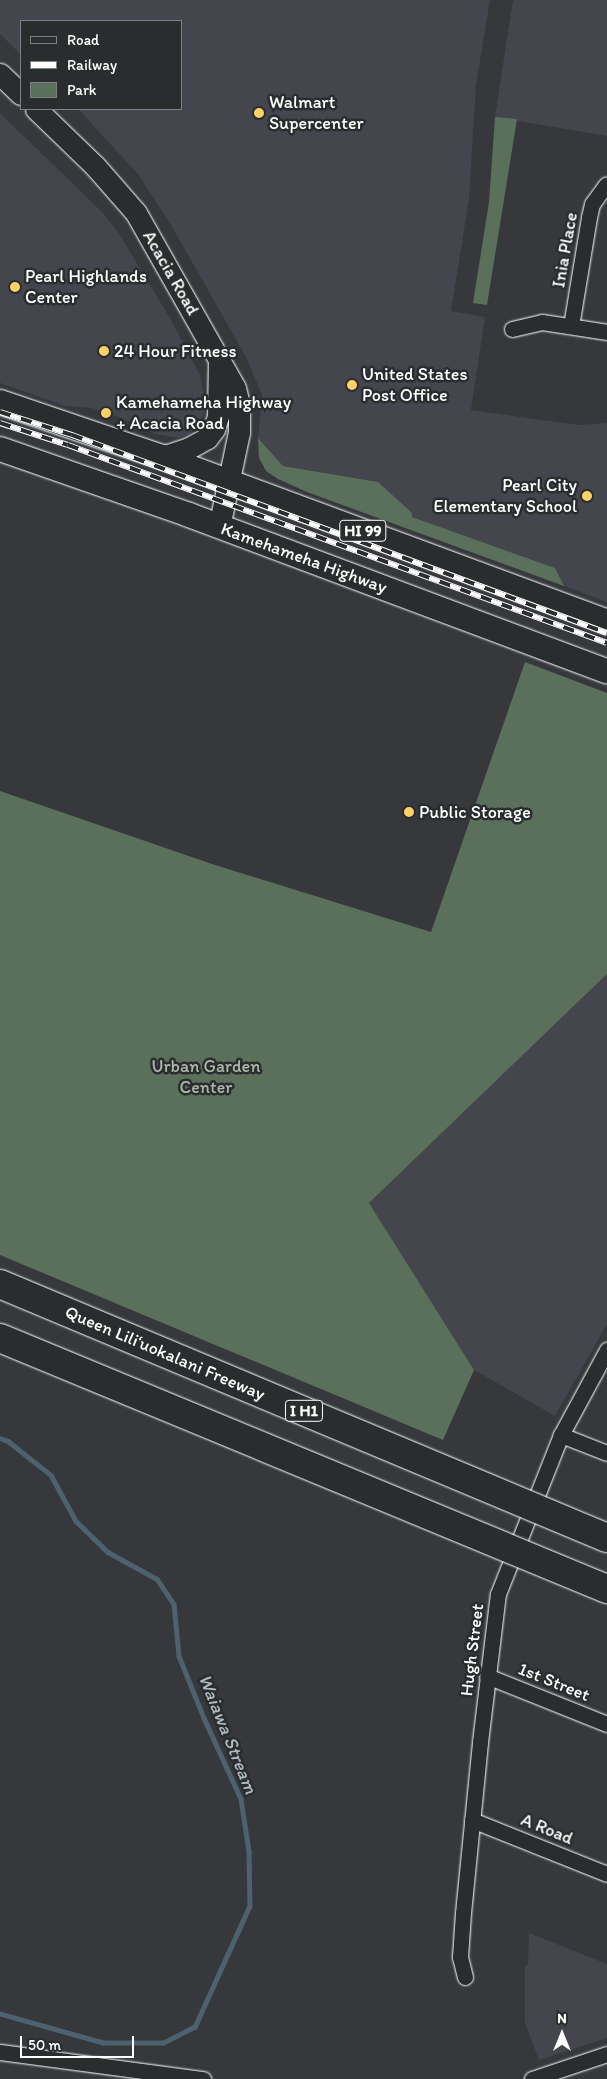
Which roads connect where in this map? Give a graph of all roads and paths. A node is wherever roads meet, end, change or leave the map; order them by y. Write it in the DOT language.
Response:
graph roads {
  1 [pos="0,74"];
  2 [pos="20,93"];
  3 [pos="37,110"];
  4 [pos="606,185"];
  5 [pos="571,326"];
  6 [pos="512,330"];
  7 [pos="607,332"];
  8 [pos="220,358"];
  9 [pos="0,402"];
  10 [pos="0,449"];
  11 [pos="162,457"];
  12 [pos="230,482"];
  13 [pos="219,527"];
  14 [pos="607,622"];
  15 [pos="607,671"];
  16 [pos="0,1284"];
  17 [pos="0,1338"];
  18 [pos="607,1350"];
  19 [pos="561,1435"];
  20 [pos="607,1453"];
  21 [pos="607,1538"];
  22 [pos="607,1590"];
  23 [pos="487,1676"];
  24 [pos="607,1724"];
  25 [pos="472,1820"];
  26 [pos="607,1874"];
  27 [pos="465,1978"];
  28 [pos="0,2052"];
  29 [pos="607,2054"];
  30 [pos="203,2079"];
  31 [pos="532,2079"];
  1 -- 2 [label="main road"];
  3 -- 8 [label="main road, Acacia Road"];
  4 -- 5 [label="street, Inia Place"];
  5 -- 6 [label="street"];
  5 -- 7 [label="street"];
  8 -- 11 [label="main road"];
  8 -- 12 [label="main road, Acacia Road"];
  9 -- 11 [label="main road, HI 99"];
  10 -- 13 [label="main road, Kamehameha Highway / HI 99"];
  11 -- 12 [label="main road, HI 99"];
  12 -- 13 [label="main road, Acacia Road"];
  12 -- 14 [label="main road, HI 99"];
  13 -- 15 [label="main road, Kamehameha Highway / HI 99"];
  16 -- 21 [label="highway, Queen Liliʻuokalani Freeway / I H1, bridge"];
  17 -- 22 [label="highway, bridge"];
  18 -- 19 [label="street, Hugh Street"];
  19 -- 20 [label="street"];
  19 -- 23 [label="street, Hugh Street"];
  23 -- 24 [label="street, 1st Street"];
  23 -- 25 [label="street, Hugh Street"];
  25 -- 26 [label="street, A Road"];
  25 -- 27 [label="street, Hugh Street"];
  28 -- 30 [label="street"];
  29 -- 31 [label="street"];
}
